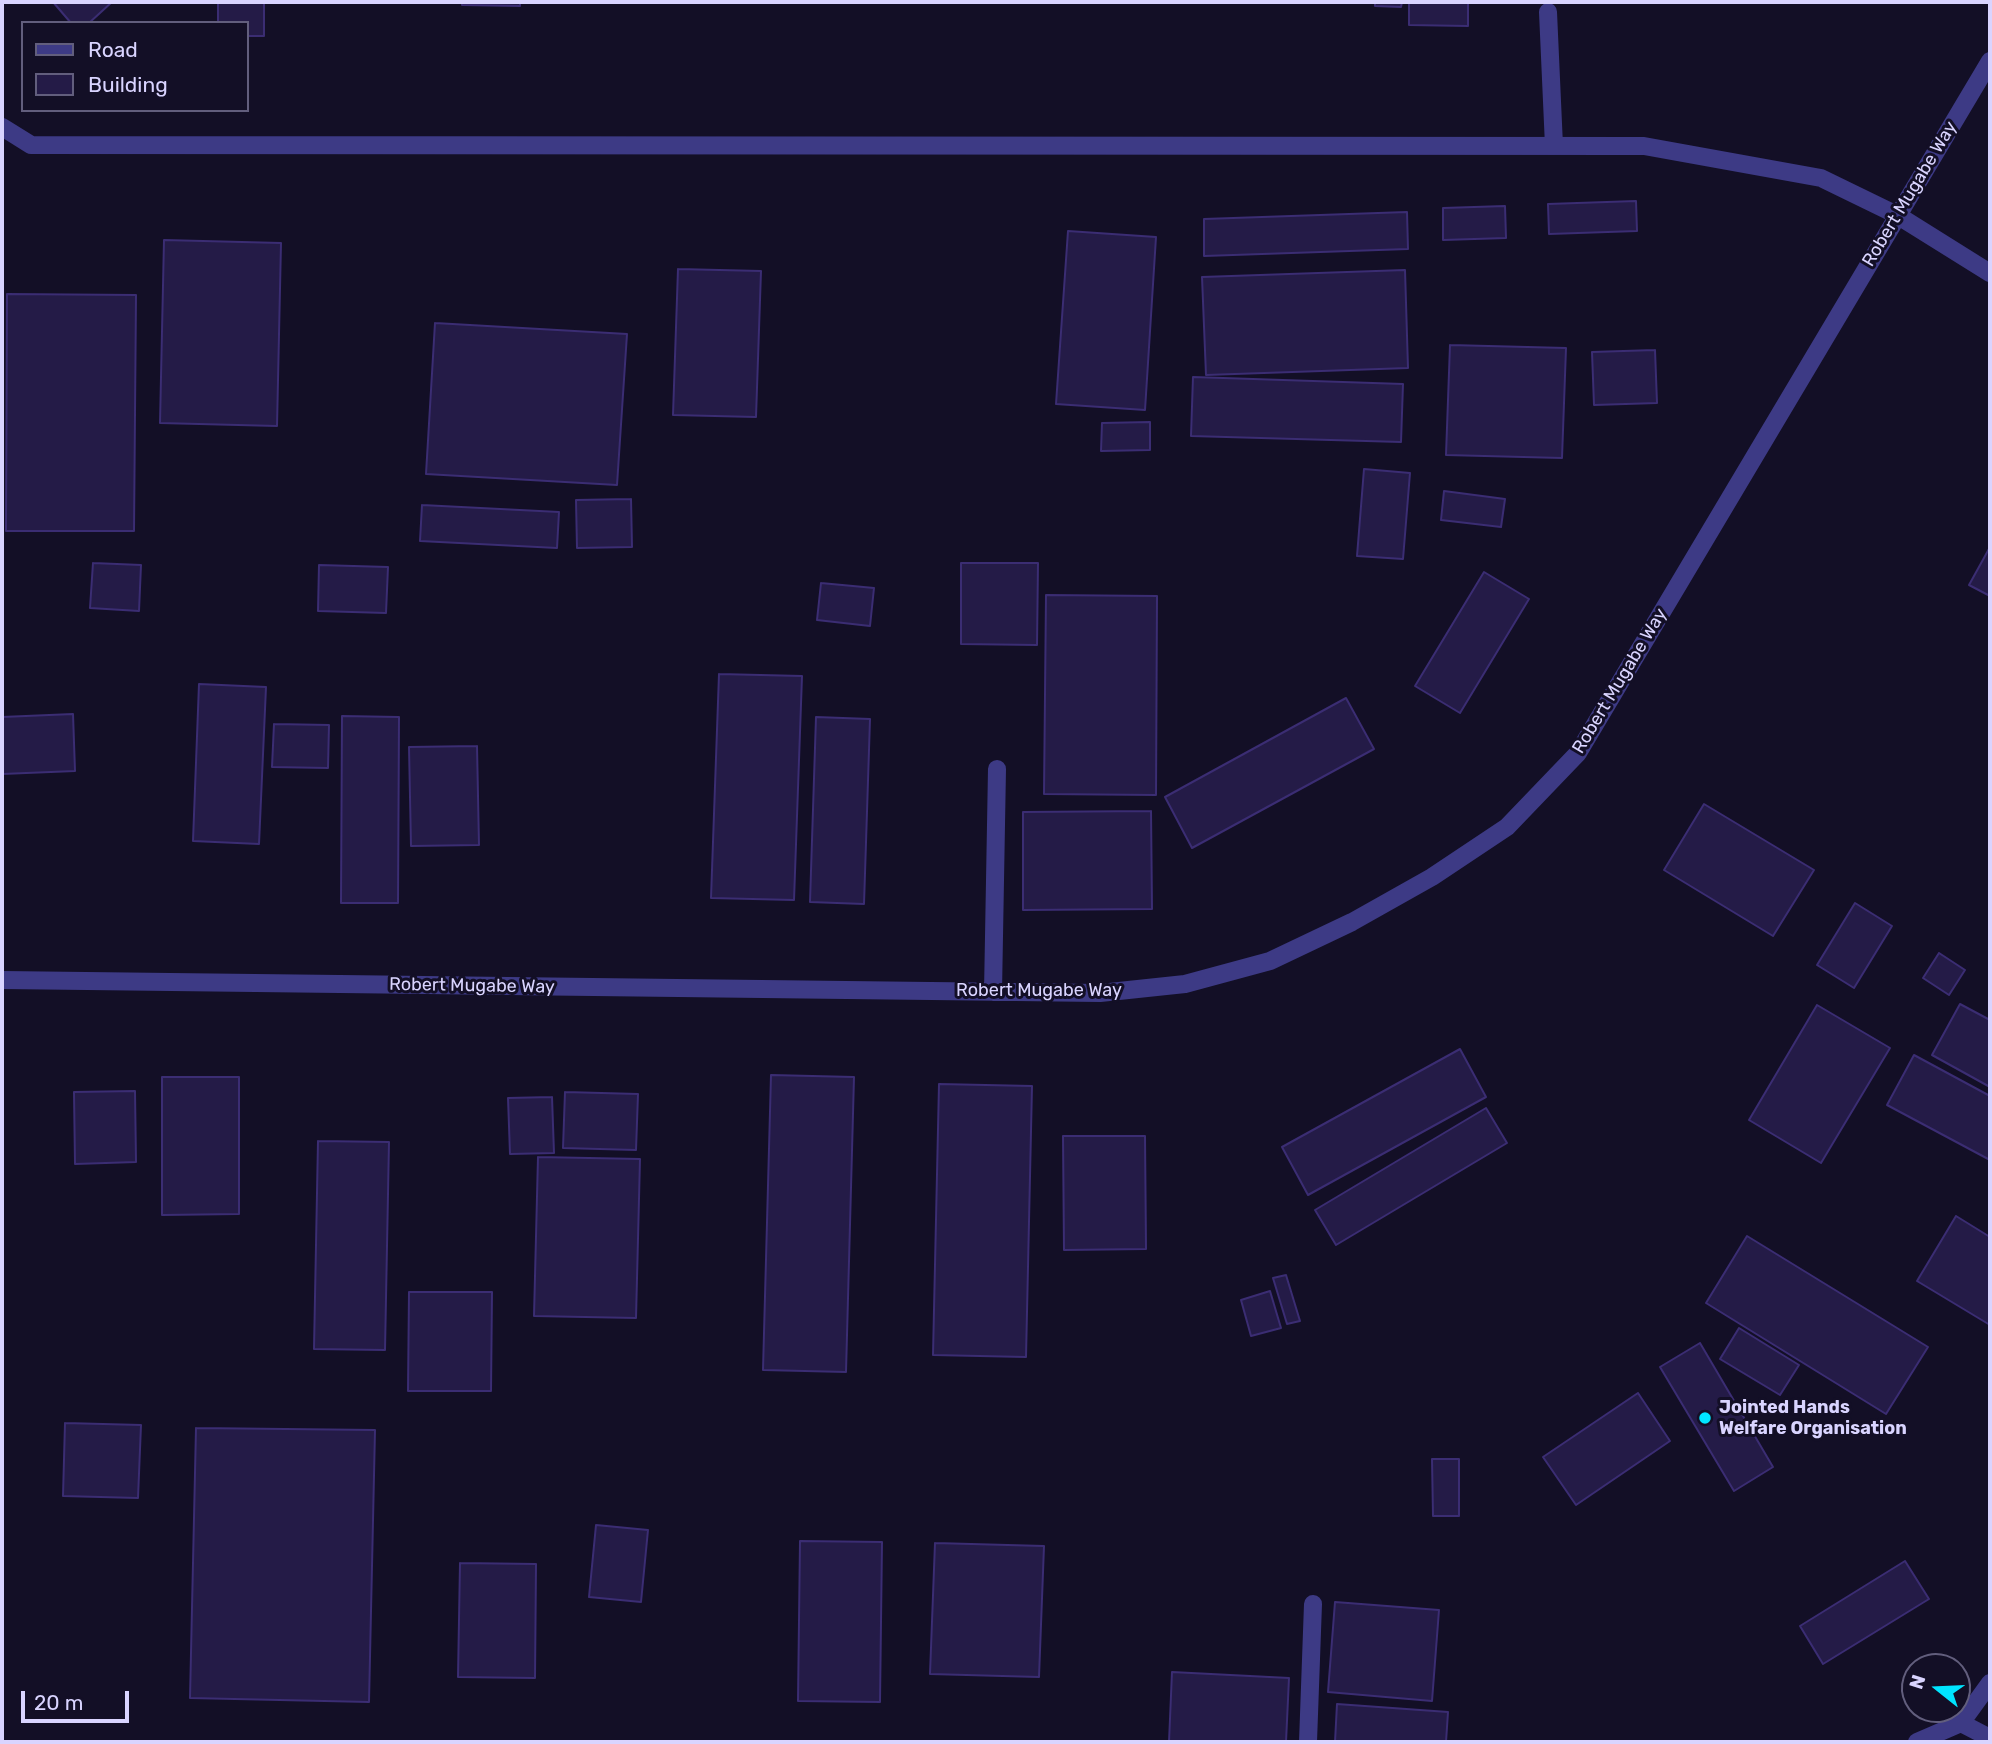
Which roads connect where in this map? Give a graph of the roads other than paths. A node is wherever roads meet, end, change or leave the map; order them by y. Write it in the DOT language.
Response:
graph roads {
  1 [pos="1548,12"];
  2 [pos="1990,61"];
  3 [pos="2,127"];
  4 [pos="1554,146"];
  5 [pos="1898,215"];
  6 [pos="1990,274"];
  7 [pos="997,769"];
  8 [pos="2,980"];
  9 [pos="993,992"];
  10 [pos="1314,1604"];
  11 [pos="1990,1683"];
  12 [pos="1971,1709"];
  13 [pos="1961,1723"];
  14 [pos="1990,1738"];
  15 [pos="1308,1742"];
  16 [pos="1917,1742"];
  1 -- 4 [label="street"];
  2 -- 5 [label="street, Robert Mugabe Way"];
  3 -- 4 [label="street"];
  4 -- 5 [label="street"];
  5 -- 6 [label="street"];
  5 -- 9 [label="street, Robert Mugabe Way"];
  7 -- 9 [label="street"];
  8 -- 9 [label="street, Robert Mugabe Way"];
  10 -- 15 [label="street"];
  11 -- 12 [label="street"];
  13 -- 14 [label="street"];
  13 -- 16 [label="street"];
}
